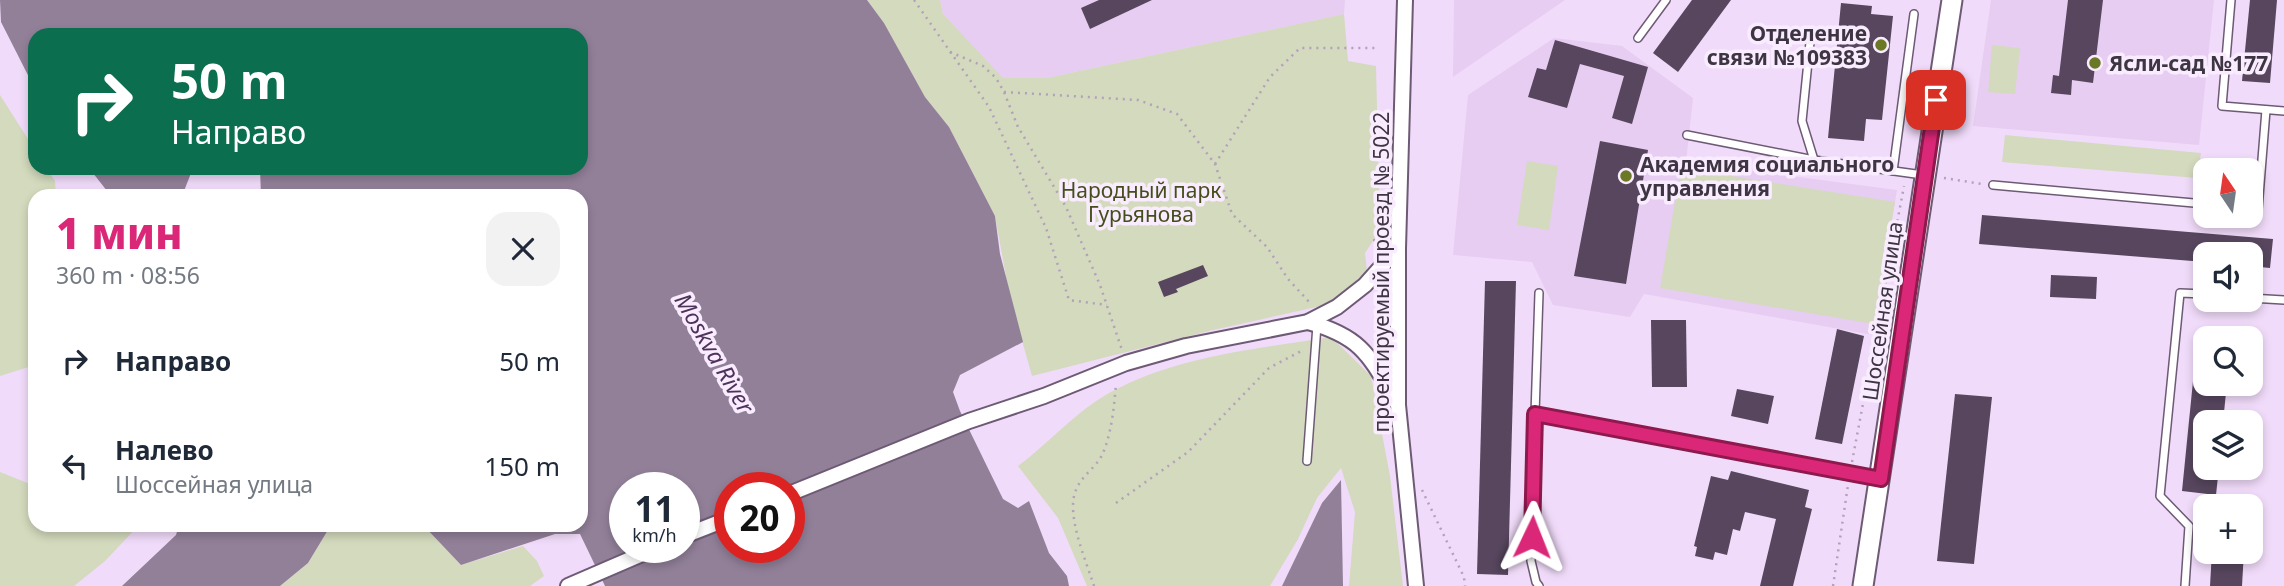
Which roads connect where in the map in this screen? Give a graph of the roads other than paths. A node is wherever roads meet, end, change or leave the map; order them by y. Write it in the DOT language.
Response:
graph roads {
  1 [pos="1405,0"];
  2 [pos="1665,0"];
  3 [pos="1952,0"];
  4 [pos="2231,0"];
  5 [pos="1914,14"];
  6 [pos="1637,38"];
  7 [pos="1810,42"];
  8 [pos="2266,110"];
  9 [pos="2284,111"];
  10 [pos="1687,135"];
  11 [pos="2262,158"];
  12 [pos="1814,160"];
  13 [pos="1893,171"];
  14 [pos="1915,174"];
  15 [pos="1993,185"];
  16 [pos="2193,203"];
  17 [pos="1398,248"];
  18 [pos="1539,293"];
  19 [pos="2193,294"];
  20 [pos="2263,299"];
  21 [pos="2284,300"];
  22 [pos="1315,319"];
  23 [pos="1398,405"];
  24 [pos="1535,414"];
  25 [pos="1307,461"];
  26 [pos="1881,479"];
  27 [pos="805,488"];
  28 [pos="618,563"];
  29 [pos="568,586"];
  30 [pos="1416,586"];
  31 [pos="1539,586"];
  32 [pos="1863,586"];
  33 [pos="2185,586"];
  1 -- 17 [label="street, проектируемый проезд № 5022"];
  2 -- 6 [label="lane"];
  3 -- 14 [label="main road, Шоссейная улица"];
  4 -- 8 [label="lane"];
  5 -- 13 [label="lane"];
  7 -- 12 [label="lane"];
  8 -- 9 [label="lane"];
  8 -- 11 [label="lane"];
  10 -- 12 [label="lane"];
  12 -- 13 [label="lane"];
  13 -- 14 [label="lane"];
  14 -- 26 [label="main road, Шоссейная улица"];
  15 -- 16 [label="lane"];
  17 -- 22 [label="street"];
  17 -- 23 [label="street, проектируемый проезд № 5022"];
  18 -- 24 [label="lane"];
  19 -- 33 [label="lane"];
  20 -- 21 [label="lane"];
  22 -- 23 [label="street"];
  22 -- 25 [label="lane"];
  22 -- 27 [label="street"];
  23 -- 30 [label="street, проектируемый проезд № 5022"];
  24 -- 26 [label="lane"];
  24 -- 31 [label="lane"];
  26 -- 32 [label="main road, Шоссейная улица"];
  28 -- 29 [label="street"];
}
